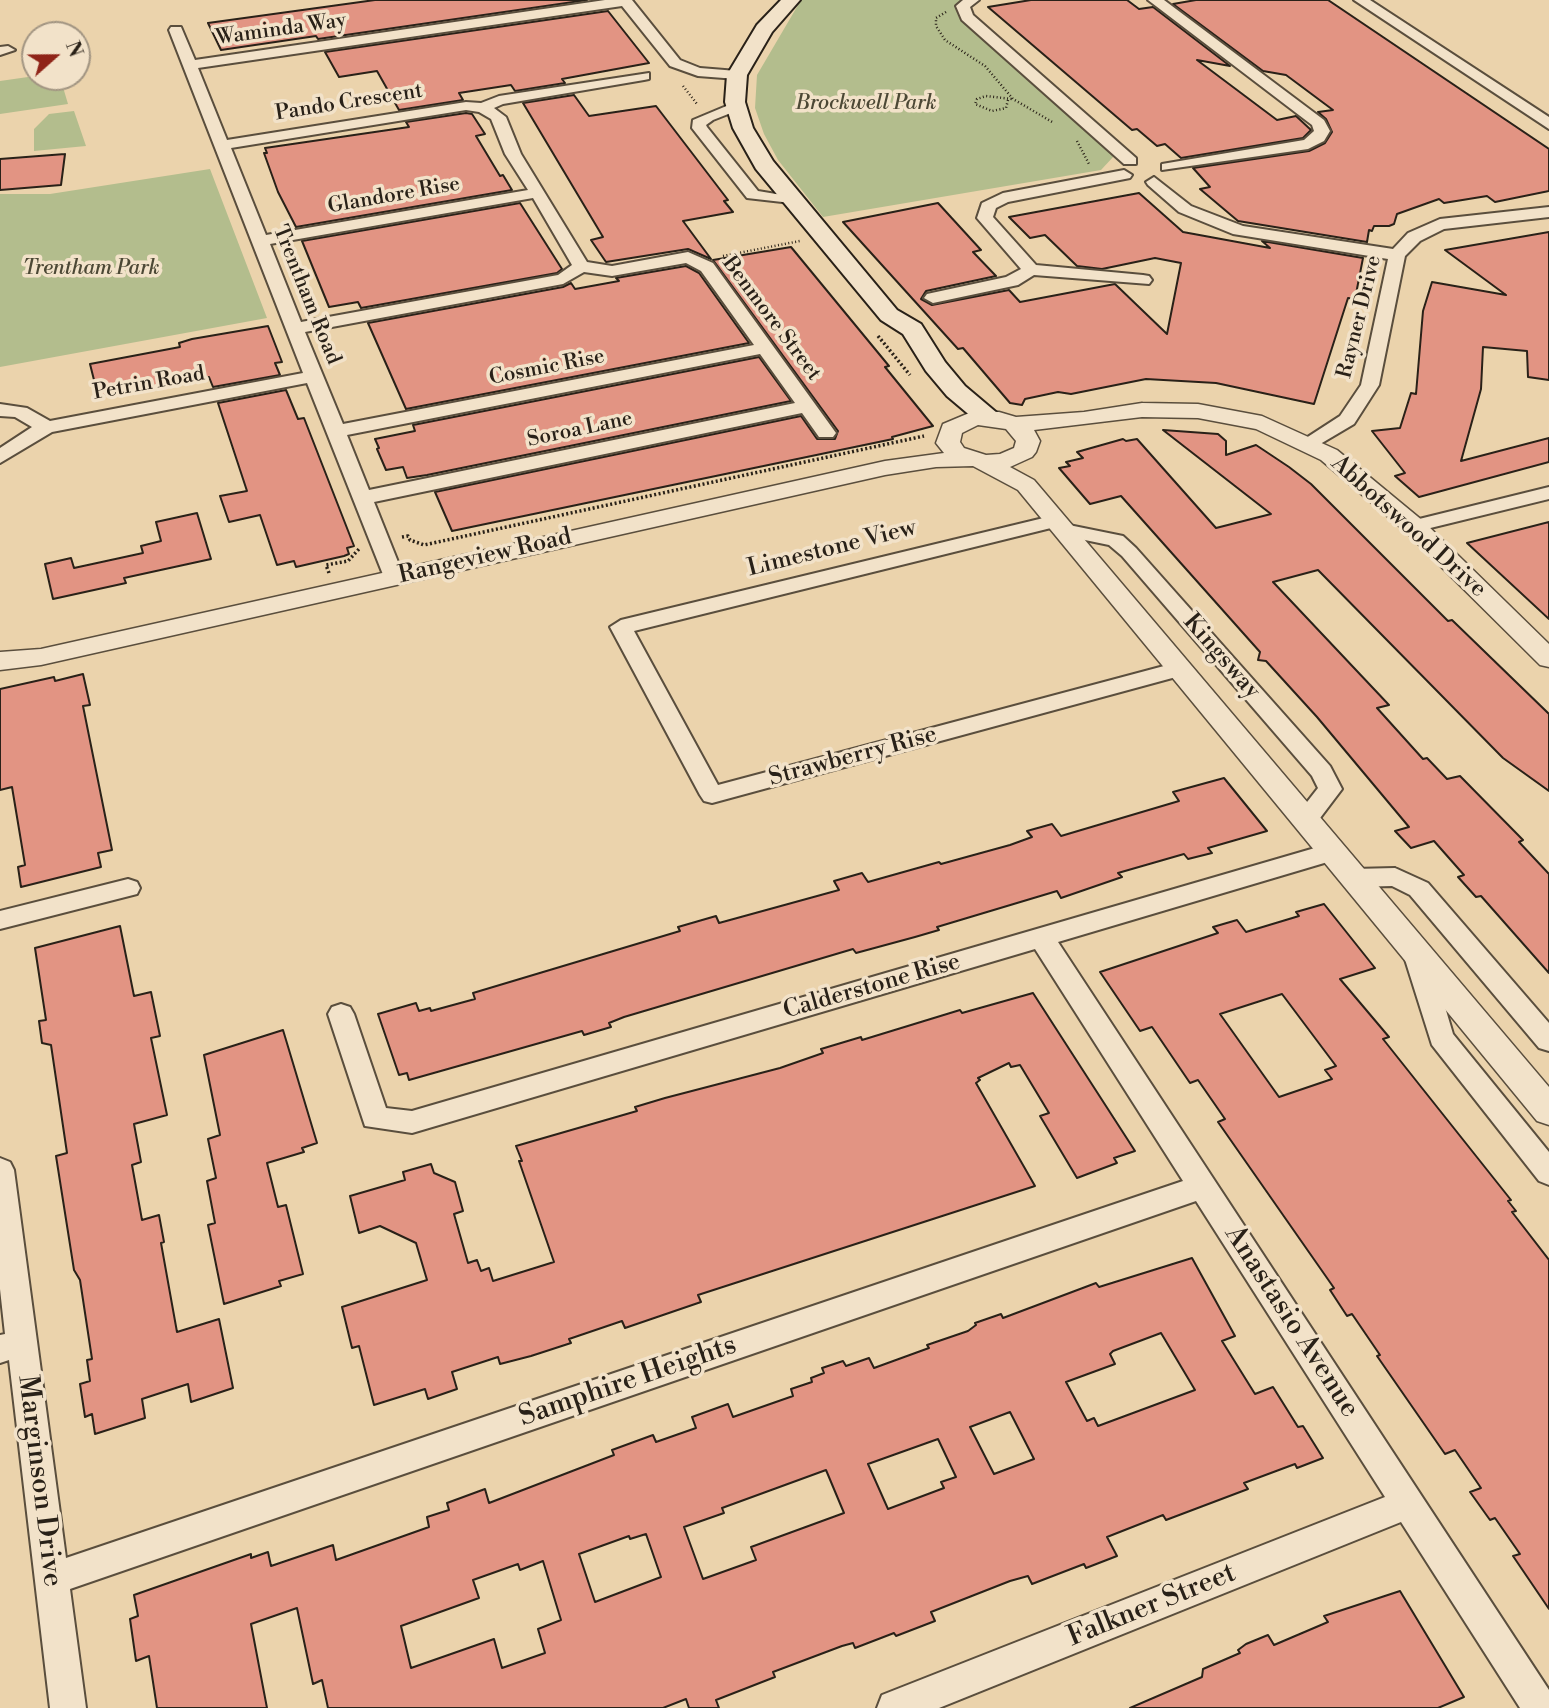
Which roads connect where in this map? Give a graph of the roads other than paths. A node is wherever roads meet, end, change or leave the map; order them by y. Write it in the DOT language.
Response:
graph roads {
  1 [pos="791,0"];
  2 [pos="972,0"];
  3 [pos="1155,0"];
  4 [pos="1361,0"];
  5 [pos="626,1"];
  6 [pos="176,30"];
  7 [pos="191,65"];
  8 [pos="737,75"];
  9 [pos="644,76"];
  10 [pos="736,106"];
  11 [pos="483,108"];
  12 [pos="1549,124"];
  13 [pos="222,145"];
  14 [pos="1138,164"];
  15 [pos="1168,167"];
  16 [pos="1154,182"];
  17 [pos="537,193"];
  18 [pos="794,201"];
  19 [pos="1549,212"];
  20 [pos="259,241"];
  21 [pos="1397,255"];
  22 [pos="581,266"];
  23 [pos="1031,270"];
  24 [pos="1143,280"];
  25 [pos="933,298"];
  26 [pos="880,321"];
  27 [pos="296,328"];
  28 [pos="765,348"];
  29 [pos="315,376"];
  30 [pos="807,406"];
  31 [pos="0,410"];
  32 [pos="988,418"];
  33 [pos="961,422"];
  34 [pos="47,427"];
  35 [pos="337,431"];
  36 [pos="827,433"];
  37 [pos="938,439"];
  38 [pos="1022,439"];
  39 [pos="1310,444"];
  40 [pos="0,457"];
  41 [pos="977,461"];
  42 [pos="1027,485"];
  43 [pos="760,491"];
  44 [pos="1549,493"];
  45 [pos="362,498"];
  46 [pos="1059,526"];
  47 [pos="1414,526"];
  48 [pos="392,572"];
  49 [pos="621,627"];
  50 [pos="0,655"];
  51 [pos="1549,659"];
  52 [pos="0,661"];
  53 [pos="1179,669"];
  54 [pos="1305,820"];
  55 [pos="1332,852"];
  56 [pos="1354,878"];
  57 [pos="128,888"];
  58 [pos="0,920"];
  59 [pos="1041,937"];
  60 [pos="1416,952"];
  61 [pos="341,1014"];
  62 [pos="1549,1041"];
  63 [pos="1549,1111"];
  64 [pos="0,1170"];
  65 [pos="1549,1173"];
  66 [pos="1204,1186"];
  67 [pos="11,1345"];
  68 [pos="1408,1504"];
  69 [pos="51,1578"];
  70 [pos="68,1708"];
  71 [pos="895,1708"];
  72 [pos="1540,1708"];
  1 -- 8 [label="main road"];
  2 -- 14 [label="street"];
  3 -- 15 [label="street"];
  4 -- 12 [label="street"];
  5 -- 7 [label="street, Waminda Way"];
  5 -- 8 [label="street"];
  6 -- 7 [label="street, Trentham Road"];
  7 -- 13 [label="street, Trentham Road"];
  8 -- 10 [label="main road"];
  9 -- 11 [label="street, Pando Crescent"];
  10 -- 18 [label="main road"];
  10 -- 18 [label="street"];
  11 -- 13 [label="street, Pando Crescent"];
  11 -- 17 [label="street"];
  13 -- 20 [label="street, Trentham Road"];
  14 -- 15 [label="street"];
  14 -- 16 [label="street"];
  14 -- 23 [label="street"];
  15 -- 16 [label="street"];
  16 -- 21 [label="street"];
  17 -- 20 [label="street, Glandore Rise"];
  17 -- 22 [label="street"];
  18 -- 26 [label="main road"];
  19 -- 21 [label="street, Rayner Drive"];
  20 -- 27 [label="street, Trentham Road"];
  21 -- 39 [label="street, Rayner Drive"];
  22 -- 27 [label="street"];
  22 -- 28 [label="street, Benmore Street"];
  23 -- 24 [label="street"];
  23 -- 25 [label="street"];
  26 -- 32 [label="main road"];
  26 -- 33 [label="main road"];
  27 -- 29 [label="street, Trentham Road"];
  28 -- 30 [label="street, Benmore Street"];
  28 -- 35 [label="street, Cosmic Rise"];
  29 -- 34 [label="street, Petrin Road"];
  29 -- 35 [label="street, Trentham Road"];
  30 -- 36 [label="street, Benmore Street"];
  30 -- 45 [label="street, Soroa Lane"];
  31 -- 34 [label="street"];
  32 -- 33 [label="street"];
  32 -- 38 [label="street"];
  33 -- 37 [label="street"];
  34 -- 40 [label="street, Petrin Road"];
  35 -- 45 [label="street, Trentham Road"];
  37 -- 41 [label="street, Kingsway"];
  37 -- 43 [label="street, Rangeview Road"];
  38 -- 39 [label="street, Abbotswood Drive"];
  38 -- 41 [label="street, Abbotswood Drive"];
  38 -- 42 [label="street"];
  39 -- 47 [label="street, Abbotswood Drive"];
  41 -- 42 [label="street, Kingsway"];
  41 -- 43 [label="street, Rangeview Road"];
  42 -- 46 [label="street, Kingsway"];
  43 -- 48 [label="street, Rangeview Road"];
  44 -- 47 [label="street"];
  45 -- 48 [label="street, Trentham Road"];
  46 -- 49 [label="street, Limestone View"];
  46 -- 53 [label="street, Kingsway"];
  46 -- 54 [label="street, Kingsway"];
  47 -- 51 [label="street, Abbotswood Drive"];
  48 -- 50 [label="street, Rangeview Road"];
  48 -- 52 [label="street, Rangeview Road"];
  49 -- 53 [label="street, Strawberry Rise"];
  53 -- 54 [label="street, Kingsway"];
  54 -- 55 [label="street, Kingsway"];
  55 -- 56 [label="street, Kingsway"];
  55 -- 59 [label="street, Calderstone Rise"];
  56 -- 60 [label="street, Kingsway"];
  56 -- 62 [label="street"];
  57 -- 58 [label="street"];
  59 -- 61 [label="street, Calderstone Rise"];
  59 -- 66 [label="street, Anastasio Avenue"];
  60 -- 63 [label="street, Kingsway"];
  60 -- 65 [label="street, Kingsway"];
  64 -- 67 [label="street, Marginson Drive"];
  66 -- 68 [label="street, Anastasio Avenue"];
  66 -- 69 [label="street, Samphire Heights"];
  67 -- 69 [label="street, Marginson Drive"];
  68 -- 71 [label="street, Falkner Street"];
  68 -- 72 [label="street, Anastasio Avenue"];
  69 -- 70 [label="street, Marginson Drive"];
}
